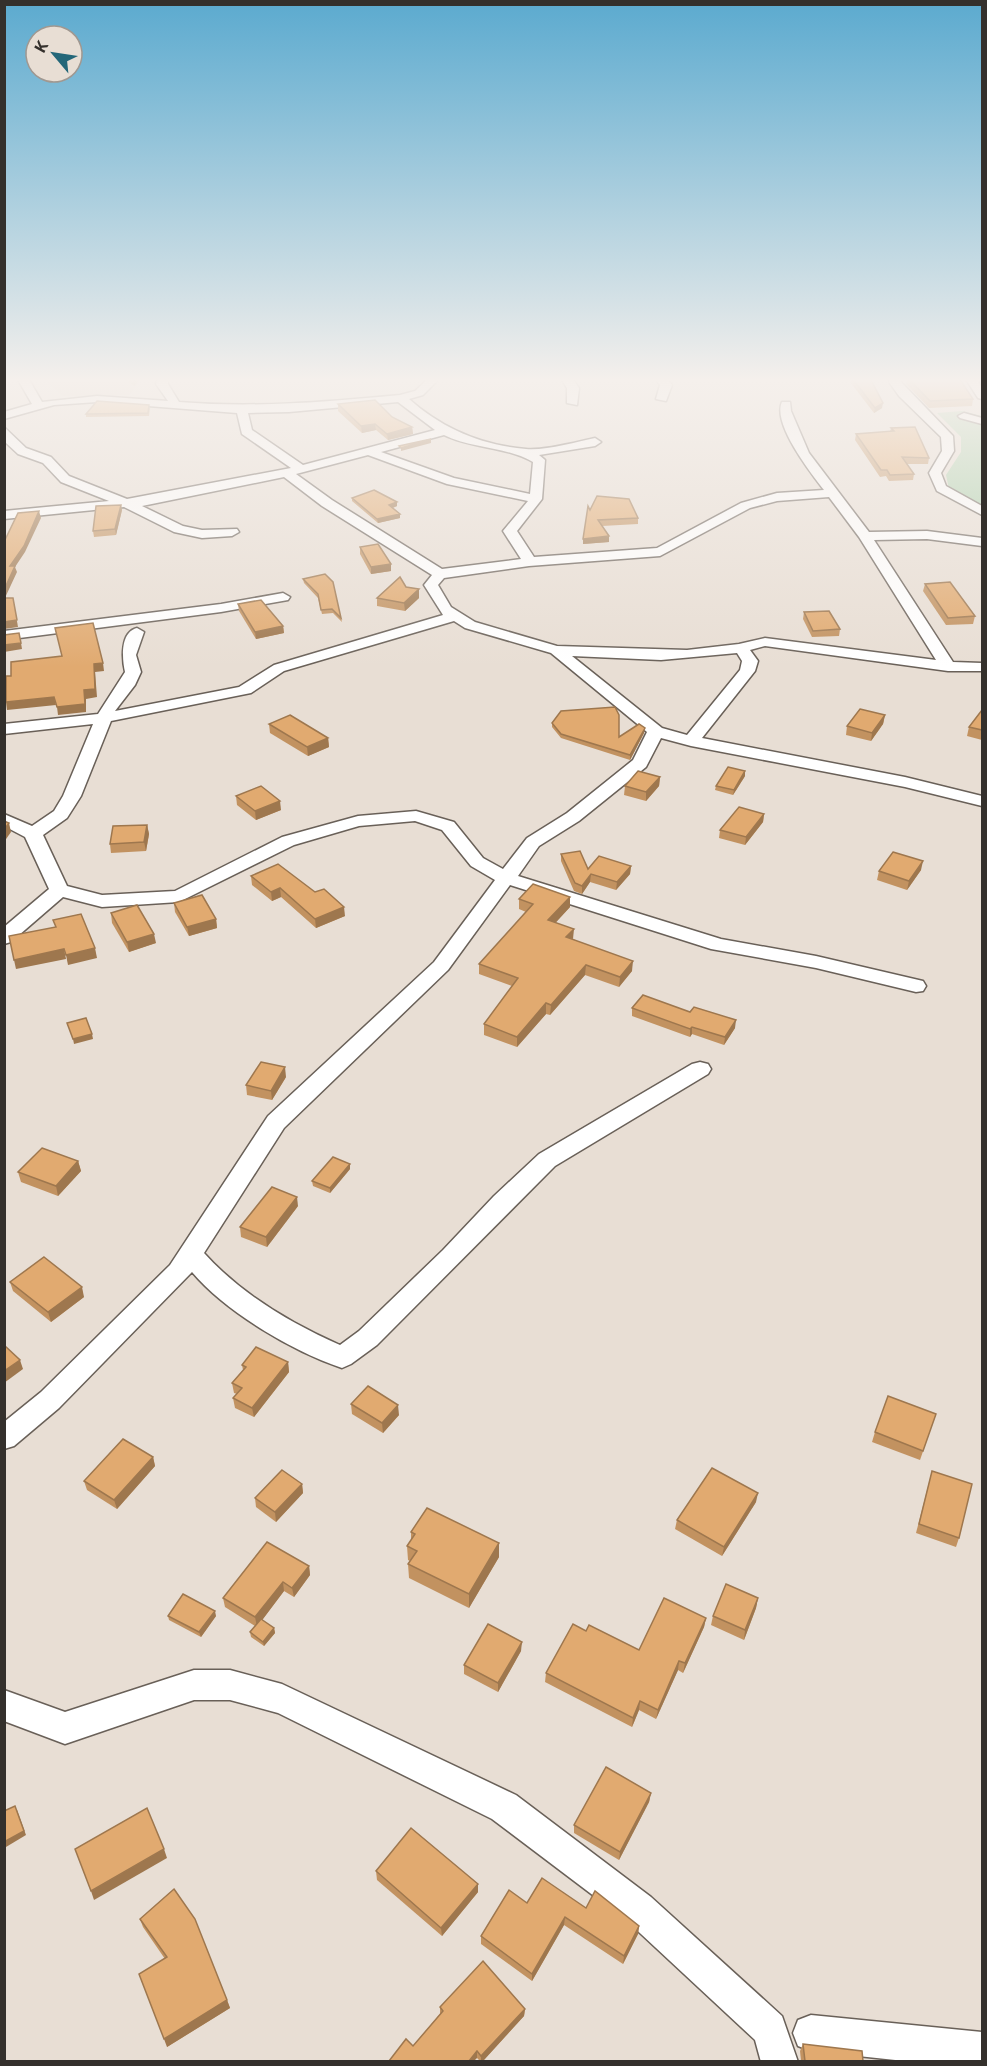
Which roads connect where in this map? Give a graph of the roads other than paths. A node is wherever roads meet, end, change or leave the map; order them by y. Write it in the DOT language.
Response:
graph roads {
  1 [pos="61,474"];
  2 [pos="279,474"];
  3 [pos="288,474"];
  4 [pos="433,474"];
  5 [pos="538,474"];
  6 [pos="819,474"];
  7 [pos="936,474"];
  8 [pos="833,493"];
  9 [pos="536,499"];
  10 [pos="123,504"];
  11 [pos="982,511"];
  12 [pos="8,515"];
  13 [pos="4,531"];
  14 [pos="231,532"];
  15 [pos="865,536"];
  16 [pos="982,542"];
  17 [pos="529,562"];
  18 [pos="440,574"];
  19 [pos="283,597"];
  20 [pos="456,616"];
  21 [pos="137,632"];
  22 [pos="4,636"];
  23 [pos="742,649"];
  24 [pos="556,650"];
  25 [pos="948,666"];
  26 [pos="982,667"];
  27 [pos="104,718"];
  28 [pos="4,729"];
  29 [pos="656,731"];
  30 [pos="691,741"];
  31 [pos="982,801"];
  32 [pos="4,819"];
  33 [pos="33,834"];
  34 [pos="506,878"];
  35 [pos="59,890"];
  36 [pos="4,938"];
  37 [pos="916,986"];
  38 [pos="700,1069"];
  39 [pos="191,1254"];
  40 [pos="4,1438"];
  41 [pos="4,1705"];
  42 [pos="811,2033"];
  43 [pos="982,2050"];
  44 [pos="780,2061"];
  1 -- 10 [label="street"];
  2 -- 10 [label="street"];
  3 -- 18 [label="street"];
  4 -- 9 [label="street"];
  5 -- 9 [label="street"];
  6 -- 8 [label="street"];
  7 -- 11 [label="street"];
  8 -- 15 [label="street"];
  8 -- 17 [label="street"];
  9 -- 17 [label="street"];
  10 -- 12 [label="street"];
  10 -- 14 [label="street"];
  12 -- 13 [label="street"];
  15 -- 16 [label="street"];
  15 -- 25 [label="street"];
  17 -- 18 [label="street"];
  18 -- 20 [label="street"];
  19 -- 22 [label="street"];
  20 -- 24 [label="street"];
  20 -- 27 [label="street"];
  21 -- 27 [label="street"];
  23 -- 24 [label="street"];
  23 -- 25 [label="street"];
  23 -- 30 [label="street"];
  24 -- 29 [label="street"];
  25 -- 26 [label="street"];
  27 -- 28 [label="street"];
  27 -- 33 [label="street"];
  29 -- 30 [label="street"];
  29 -- 34 [label="street"];
  30 -- 31 [label="street"];
  32 -- 33 [label="street"];
  33 -- 35 [label="street"];
  34 -- 35 [label="street"];
  34 -- 37 [label="street"];
  34 -- 39 [label="street"];
  35 -- 36 [label="street"];
  38 -- 39 [label="street"];
  39 -- 40 [label="street"];
  41 -- 44 [label="street"];
  42 -- 43 [label="street"];
}
